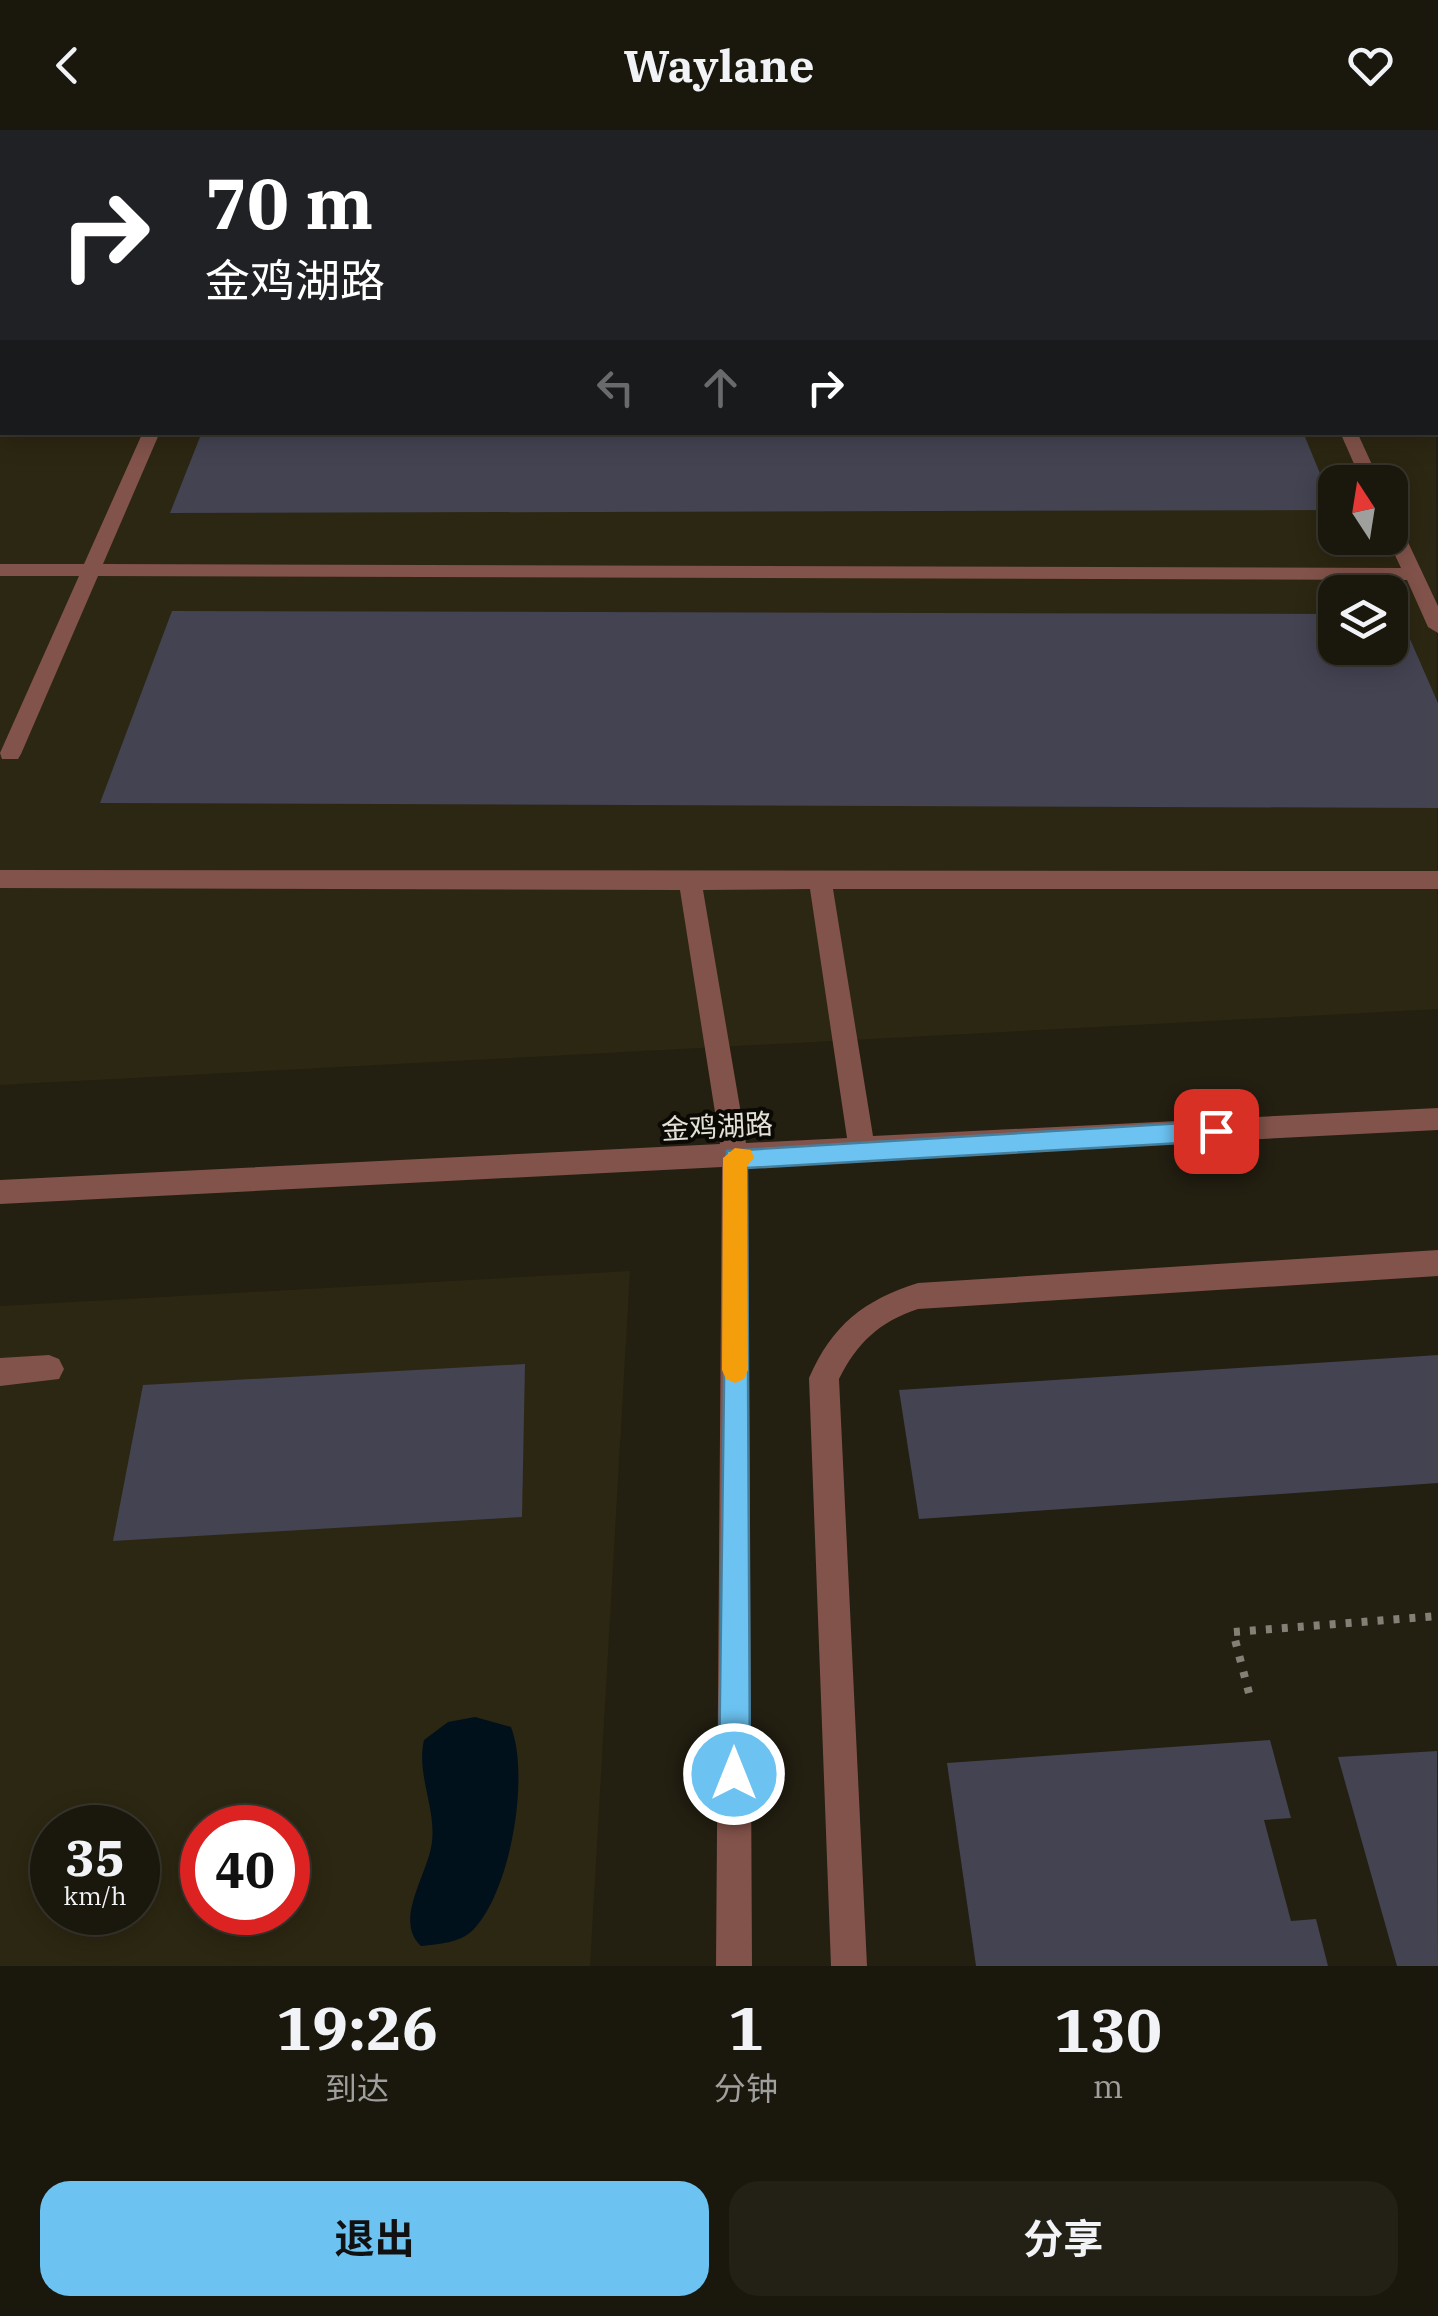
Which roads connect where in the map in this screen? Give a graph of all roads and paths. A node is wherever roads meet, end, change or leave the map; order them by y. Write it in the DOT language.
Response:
graph roads {
  1 [pos="151,435"];
  2 [pos="1349,435"];
  3 [pos="1363,465"];
  4 [pos="1405,555"];
  5 [pos="0,570"];
  6 [pos="92,570"];
  7 [pos="1414,574"];
  8 [pos="1438,627"];
  9 [pos="10,754"];
  10 [pos="0,879"];
  11 [pos="1438,880"];
  12 [pos="690,881"];
  13 [pos="820,881"];
  14 [pos="1438,1119"];
  15 [pos="862,1150"];
  16 [pos="735,1158"];
  17 [pos="1,1197"];
  18 [pos="1438,1263"];
  19 [pos="49,1369"];
  20 [pos="0,1372"];
  21 [pos="1438,1616"];
  22 [pos="1250,1693"];
  23 [pos="734,1966"];
  24 [pos="848,1966"];
  1 -- 6 [label="street"];
  2 -- 3 [label="street"];
  4 -- 7 [label="street"];
  5 -- 6 [label="street"];
  6 -- 7 [label="street"];
  6 -- 9 [label="street"];
  7 -- 8 [label="street"];
  10 -- 12 [label="street"];
  11 -- 13 [label="street"];
  12 -- 13 [label="street"];
  12 -- 16 [label="street"];
  13 -- 15 [label="street"];
  14 -- 15 [label="street, 金鸡湖路"];
  15 -- 16 [label="street, 金鸡湖路"];
  16 -- 17 [label="street, 金鸡湖路"];
  16 -- 23 [label="street"];
  18 -- 24 [label="street"];
  19 -- 20 [label="street"];
  21 -- 22 [label="path"];
}
